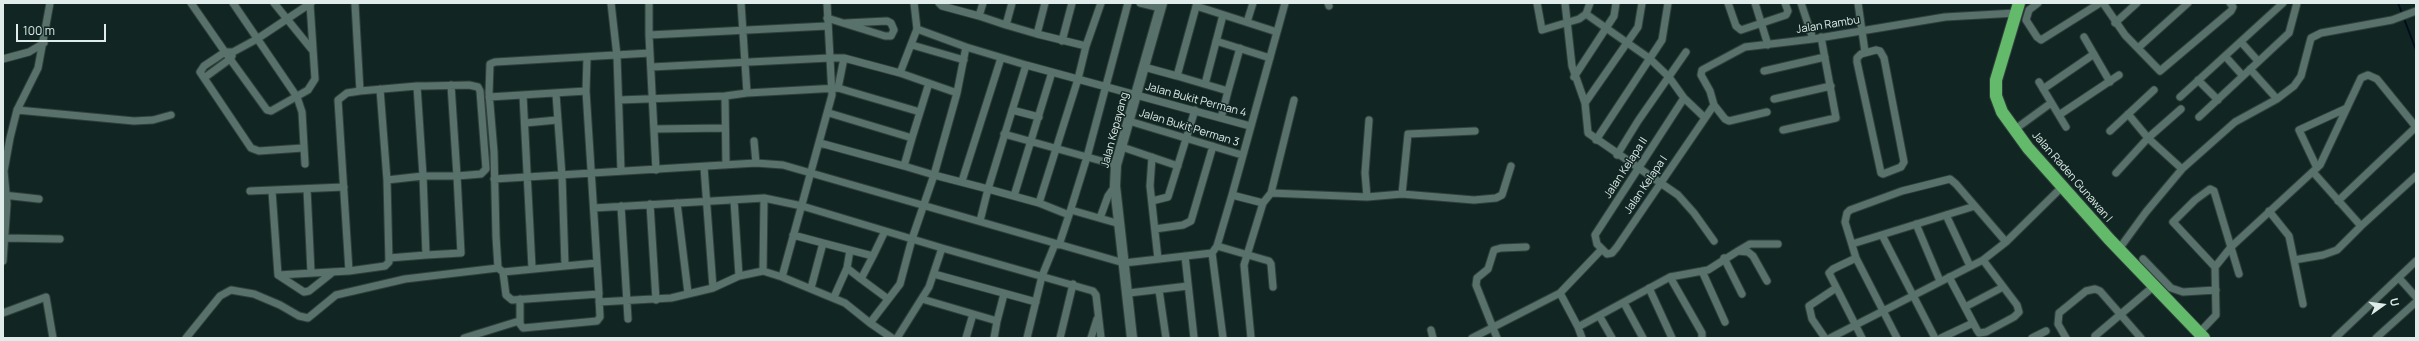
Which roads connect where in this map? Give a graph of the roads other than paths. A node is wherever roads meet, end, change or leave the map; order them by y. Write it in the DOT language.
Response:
graph roads {
  1 [pos="50,3"];
  2 [pos="192,3"];
  3 [pos="233,3"];
  4 [pos="274,3"];
  5 [pos="356,3"];
  6 [pos="611,3"];
  7 [pos="649,3"];
  8 [pos="741,3"];
  9 [pos="827,3"];
  10 [pos="914,3"];
  11 [pos="939,3"];
  12 [pos="983,3"];
  13 [pos="1012,3"];
  14 [pos="1045,3"];
  15 [pos="1072,3"];
  16 [pos="1101,3"];
  17 [pos="1128,3"];
  18 [pos="1140,3"];
  19 [pos="1253,3"];
  20 [pos="1285,3"];
  21 [pos="1537,3"];
  22 [pos="1565,3"];
  23 [pos="1590,3"];
  24 [pos="1616,3"];
  25 [pos="1642,3"];
  26 [pos="1668,3"];
  27 [pos="1728,3"];
  28 [pos="1755,3"];
  29 [pos="1785,3"];
  30 [pos="1801,3"];
  31 [pos="1858,3"];
  32 [pos="2038,3"];
  33 [pos="2101,3"];
  34 [pos="2138,3"];
  35 [pos="2188,3"];
  36 [pos="2230,3"];
  37 [pos="2283,3"];
  38 [pos="2297,3"];
  39 [pos="310,4"];
  40 [pos="1162,5"];
  41 [pos="1196,5"];
  42 [pos="2018,8"];
  43 [pos="2416,11"];
  44 [pos="1586,14"];
  45 [pos="1223,15"];
  46 [pos="979,16"];
  47 [pos="286,20"];
  48 [pos="827,22"];
  49 [pos="1247,22"];
  50 [pos="846,23"];
  51 [pos="2115,23"];
  52 [pos="1568,24"];
  53 [pos="1762,24"];
  54 [pos="1006,25"];
  55 [pos="917,29"];
  56 [pos="1606,29"];
  57 [pos="743,30"];
  58 [pos="1861,31"];
  59 [pos="1277,32"];
  60 [pos="1037,34"];
  61 [pos="648,35"];
  62 [pos="1821,37"];
  63 [pos="2084,37"];
  64 [pos="257,38"];
  65 [pos="1813,39"];
  66 [pos="1062,41"];
  67 [pos="1216,41"];
  68 [pos="2241,42"];
  69 [pos="44,43"];
  70 [pos="1628,43"];
  71 [pos="912,45"];
  72 [pos="1768,45"];
  73 [pos="1086,46"];
  74 [pos="966,47"];
  75 [pos="1240,48"];
  76 [pos="2138,48"];
  77 [pos="313,51"];
  78 [pos="225,52"];
  79 [pos="1686,52"];
  80 [pos="1865,52"];
  81 [pos="650,53"];
  82 [pos="2094,54"];
  83 [pos="232,56"];
  84 [pos="617,56"];
  85 [pos="2225,56"];
  86 [pos="1825,57"];
  87 [pos="587,58"];
  88 [pos="829,58"];
  89 [pos="844,58"];
  90 [pos="1001,58"];
  91 [pos="1270,58"];
  92 [pos="1649,58"];
  93 [pos="3,60"];
  94 [pos="964,60"];
  95 [pos="2258,61"];
  96 [pos="745,62"];
  97 [pos="1026,65"];
  98 [pos="651,67"];
  99 [pos="1144,67"];
  100 [pos="2250,69"];
  101 [pos="1764,71"];
  102 [pos="1052,72"];
  103 [pos="900,73"];
  104 [pos="2120,75"];
  105 [pos="1177,76"];
  106 [pos="2243,76"];
  107 [pos="1574,77"];
  108 [pos="1669,77"];
  109 [pos="204,78"];
  110 [pos="1078,79"];
  111 [pos="2198,80"];
  112 [pos="2040,82"];
  113 [pos="2110,82"];
  114 [pos="928,83"];
  115 [pos="1205,84"];
  116 [pos="451,85"];
  117 [pos="417,86"];
  118 [pos="1831,86"];
  119 [pos="1107,87"];
  120 [pos="380,89"];
  121 [pos="836,89"];
  122 [pos="2043,90"];
  123 [pos="2154,90"];
  124 [pos="360,91"];
  125 [pos="1228,91"];
  126 [pos="586,92"];
  127 [pos="747,93"];
  128 [pos="957,93"];
  129 [pos="556,94"];
  130 [pos="523,95"];
  131 [pos="1137,95"];
  132 [pos="725,96"];
  133 [pos="2180,96"];
  134 [pos="298,97"];
  135 [pos="489,97"];
  136 [pos="1684,98"];
  137 [pos="653,99"];
  138 [pos="1774,99"];
  139 [pos="2277,99"];
  140 [pos="619,100"];
  141 [pos="1294,100"];
  142 [pos="2218,100"];
  143 [pos="1585,102"];
  144 [pos="2051,103"];
  145 [pos="1714,105"];
  146 [pos="2347,108"];
  147 [pos="2181,109"];
  148 [pos="18,110"];
  149 [pos="1012,110"];
  150 [pos="1195,110"];
  151 [pos="920,112"];
  152 [pos="1767,112"];
  153 [pos="829,114"];
  154 [pos="2128,114"];
  155 [pos="171,115"];
  156 [pos="2059,115"];
  157 [pos="1704,117"];
  158 [pos="2199,117"];
  159 [pos="1039,118"];
  160 [pos="1221,118"];
  161 [pos="557,120"];
  162 [pos="1369,120"];
  163 [pos="1129,121"];
  164 [pos="525,122"];
  165 [pos="1250,126"];
  166 [pos="2066,127"];
  167 [pos="2416,127"];
  168 [pos="725,128"];
  169 [pos="654,130"];
  170 [pos="1783,130"];
  171 [pos="2014,130"];
  172 [pos="1475,131"];
  173 [pos="2110,131"];
  174 [pos="1004,134"];
  175 [pos="912,138"];
  176 [pos="1186,138"];
  177 [pos="2148,138"];
  178 [pos="1596,140"];
  179 [pos="754,141"];
  180 [pos="1032,142"];
  181 [pos="820,143"];
  182 [pos="1213,146"];
  183 [pos="1057,147"];
  184 [pos="1122,147"];
  185 [pos="303,148"];
  186 [pos="1242,155"];
  187 [pos="1617,155"];
  188 [pos="1088,157"];
  189 [pos="1152,158"];
  190 [pos="756,163"];
  191 [pos="305,164"];
  192 [pos="726,165"];
  193 [pos="1116,165"];
  194 [pos="704,166"];
  195 [pos="904,166"];
  196 [pos="1178,166"];
  197 [pos="1511,166"];
  198 [pos="1639,168"];
  199 [pos="2182,169"];
  200 [pos="656,170"];
  201 [pos="2315,170"];
  202 [pos="621,171"];
  203 [pos="812,172"];
  204 [pos="592,173"];
  205 [pos="2116,173"];
  206 [pos="934,175"];
  207 [pos="423,176"];
  208 [pos="457,176"];
  209 [pos="562,176"];
  210 [pos="2416,176"];
  211 [pos="529,177"];
  212 [pos="494,179"];
  213 [pos="387,180"];
  214 [pos="962,181"];
  215 [pos="1661,182"];
  216 [pos="1115,186"];
  217 [pos="2063,186"];
  218 [pos="344,187"];
  219 [pos="307,189"];
  220 [pos="988,189"];
  221 [pos="272,190"];
  222 [pos="250,191"];
  223 [pos="1270,193"];
  224 [pos="1402,194"];
  225 [pos="4,195"];
  226 [pos="1232,195"];
  227 [pos="1014,196"];
  228 [pos="1367,197"];
  229 [pos="764,198"];
  230 [pos="40,199"];
  231 [pos="734,200"];
  232 [pos="705,201"];
  233 [pos="1152,201"];
  234 [pos="2338,201"];
  235 [pos="677,203"];
  236 [pos="1039,203"];
  237 [pos="1263,203"];
  238 [pos="650,204"];
  239 [pos="923,205"];
  240 [pos="621,206"];
  241 [pos="802,206"];
  242 [pos="1975,206"];
  243 [pos="594,208"];
  244 [pos="2269,211"];
  245 [pos="1070,213"];
  246 [pos="1946,215"];
  247 [pos="1100,218"];
  248 [pos="980,221"];
  249 [pos="1120,224"];
  250 [pos="1916,224"];
  251 [pos="2361,226"];
  252 [pos="1155,229"];
  253 [pos="886,231"];
  254 [pos="5,234"];
  255 [pos="793,235"];
  256 [pos="1882,235"];
  257 [pos="60,239"];
  258 [pos="912,239"];
  259 [pos="1714,241"];
  260 [pos="2006,242"];
  261 [pos="823,244"];
  262 [pos="1057,244"];
  263 [pos="1778,244"];
  264 [pos="1852,244"];
  265 [pos="1217,246"];
  266 [pos="1526,247"];
  267 [pos="2231,247"];
  268 [pos="942,248"];
  269 [pos="1602,249"];
  270 [pos="2119,249"];
  271 [pos="850,250"];
  272 [pos="1738,251"];
  273 [pos="1212,252"];
  274 [pos="1246,254"];
  275 [pos="426,255"];
  276 [pos="873,256"];
  277 [pos="1185,256"];
  278 [pos="389,258"];
  279 [pos="1724,258"];
  280 [pos="1856,258"];
  281 [pos="2143,258"];
  282 [pos="1158,260"];
  283 [pos="1983,260"];
  284 [pos="2294,260"];
  285 [pos="3,261"];
  286 [pos="2416,261"];
  287 [pos="597,263"];
  288 [pos="1124,263"];
  289 [pos="566,266"];
  290 [pos="1970,266"];
  291 [pos="2215,267"];
  292 [pos="532,268"];
  293 [pos="847,268"];
  294 [pos="501,270"];
  295 [pos="349,271"];
  296 [pos="763,271"];
  297 [pos="1702,271"];
  298 [pos="311,272"];
  299 [pos="333,272"];
  300 [pos="934,274"];
  301 [pos="2239,274"];
  302 [pos="278,275"];
  303 [pos="739,276"];
  304 [pos="1042,276"];
  305 [pos="782,277"];
  306 [pos="1670,277"];
  307 [pos="1948,277"];
  308 [pos="2399,278"];
  309 [pos="861,279"];
  310 [pos="1767,281"];
  311 [pos="1940,282"];
  312 [pos="1073,284"];
  313 [pos="1188,286"];
  314 [pos="2154,286"];
  315 [pos="1273,287"];
  316 [pos="2003,287"];
  317 [pos="713,288"];
  318 [pos="811,288"];
  319 [pos="1649,288"];
  320 [pos="1836,288"];
  321 [pos="1159,290"];
  322 [pos="2216,290"];
  323 [pos="688,293"];
  324 [pos="1129,293"];
  325 [pos="1560,293"];
  326 [pos="1004,294"];
  327 [pos="1742,294"];
  328 [pos="1913,296"];
  329 [pos="2416,297"];
  330 [pos="599,298"];
  331 [pos="834,298"];
  332 [pos="520,299"];
  333 [pos="888,299"];
  334 [pos="922,299"];
  335 [pos="656,300"];
  336 [pos="626,301"];
  337 [pos="1036,302"];
  338 [pos="2416,302"];
  339 [pos="1624,303"];
  340 [pos="2303,304"];
  341 [pos="1964,307"];
  342 [pos="1883,310"];
  343 [pos="3,313"];
  344 [pos="973,314"];
  345 [pos="2121,315"];
  346 [pos="1098,316"];
  347 [pos="1600,317"];
  348 [pos="628,319"];
  349 [pos="519,321"];
  350 [pos="997,321"];
  351 [pos="1725,322"];
  352 [pos="1973,323"];
  353 [pos="870,324"];
  354 [pos="1856,324"];
  355 [pos="1493,326"];
  356 [pos="1431,330"];
  357 [pos="2046,331"];
  358 [pos="1579,334"];
  359 [pos="2095,336"];
  360 [pos="2202,336"];
  361 [pos="53,338"];
  362 [pos="186,338"];
  363 [pos="464,338"];
  364 [pos="892,338"];
  365 [pos="897,338"];
  366 [pos="966,338"];
  367 [pos="994,338"];
  368 [pos="1027,338"];
  369 [pos="1060,338"];
  370 [pos="1091,338"];
  371 [pos="1101,338"];
  372 [pos="1132,338"];
  373 [pos="1166,338"];
  374 [pos="1194,338"];
  375 [pos="1223,338"];
  376 [pos="1251,338"];
  377 [pos="1433,338"];
  378 [pos="1472,338"];
  379 [pos="1497,338"];
  380 [pos="1612,338"];
  381 [pos="1643,338"];
  382 [pos="1672,338"];
  383 [pos="1702,338"];
  384 [pos="1825,338"];
  385 [pos="1830,338"];
  386 [pos="1862,338"];
  387 [pos="1897,338"];
  388 [pos="1935,338"];
  389 [pos="1941,338"];
  390 [pos="2032,338"];
  391 [pos="2066,338"];
  392 [pos="2141,338"];
  393 [pos="2335,338"];
  394 [pos="2376,338"];
  1 -- 69 [label="street"];
  2 -- 78 [label="street"];
  3 -- 64 [label="street"];
  4 -- 47 [label="street"];
  5 -- 124 [label="street"];
  6 -- 84 [label="street"];
  7 -- 61 [label="street"];
  8 -- 57 [label="street"];
  9 -- 48 [label="street"];
  10 -- 55 [label="street"];
  11 -- 46 [label="street"];
  12 -- 46 [label="street"];
  13 -- 54 [label="street"];
  14 -- 60 [label="street"];
  15 -- 66 [label="street"];
  16 -- 73 [label="street"];
  17 -- 119 [label="street"];
  18 -- 40 [label="street"];
  19 -- 49 [label="street"];
  20 -- 59 [label="street"];
  21 -- 52 [label="street"];
  22 -- 52 [label="street"];
  23 -- 44 [label="street"];
  24 -- 56 [label="street"];
  25 -- 70 [label="street"];
  26 -- 92 [label="street"];
  27 -- 53 [label="street"];
  28 -- 53 [label="street"];
  29 -- 53 [label="street"];
  30 -- 65 [label="street"];
  31 -- 58 [label="street"];
  32 -- 33 [label="street"];
  33 -- 51 [label="street"];
  34 -- 51 [label="street"];
  35 -- 76 [label="street"];
  36 -- 76 [label="street"];
  37 -- 68 [label="street"];
  38 -- 95 [label="street"];
  39 -- 47 [label="street"];
  39 -- 77 [label="street"];
  40 -- 99 [label="street, Jalan Kepayang"];
  41 -- 45 [label="street"];
  41 -- 105 [label="street"];
  42 -- 58 [label="street, Jalan Rambu"];
  42 -- 171 [label="highway, Jalan Raden Gunawan I"];
  43 -- 139 [label="street"];
  44 -- 52 [label="street"];
  44 -- 56 [label="street"];
  45 -- 49 [label="street"];
  45 -- 67 [label="street"];
  46 -- 54 [label="street"];
  47 -- 64 [label="street"];
  47 -- 77 [label="street"];
  48 -- 50 [label="street"];
  48 -- 57 [label="street"];
  48 -- 88 [label="street"];
  49 -- 59 [label="street"];
  50 -- 50 [label="street"];
  51 -- 76 [label="street"];
  52 -- 107 [label="street"];
  53 -- 72 [label="street"];
  54 -- 60 [label="street"];
  55 -- 71 [label="street"];
  55 -- 74 [label="street, Jalan Bukit Perman 4"];
  56 -- 70 [label="street"];
  56 -- 107 [label="street"];
  57 -- 61 [label="street"];
  57 -- 96 [label="street"];
  58 -- 62 [label="street, Jalan Rambu"];
  58 -- 80 [label="street"];
  59 -- 91 [label="street"];
  60 -- 66 [label="street"];
  61 -- 81 [label="street"];
  62 -- 65 [label="street, Jalan Rambu"];
  62 -- 86 [label="street"];
  63 -- 82 [label="street"];
  64 -- 83 [label="street"];
  64 -- 134 [label="street"];
  65 -- 72 [label="street, Jalan Rambu"];
  66 -- 73 [label="street"];
  67 -- 75 [label="street"];
  67 -- 115 [label="street"];
  68 -- 85 [label="street"];
  68 -- 95 [label="street"];
  69 -- 93 [label="street"];
  69 -- 148 [label="street"];
  70 -- 92 [label="street"];
  70 -- 143 [label="street"];
  71 -- 94 [label="street"];
  71 -- 103 [label="street"];
  72 -- 145 [label="street, Jalan Rambu"];
  73 -- 110 [label="street"];
  74 -- 90 [label="street, Jalan Bukit Perman 4"];
  74 -- 94 [label="street"];
  75 -- 91 [label="street"];
  75 -- 125 [label="street"];
  77 -- 134 [label="street"];
  78 -- 83 [label="street"];
  78 -- 109 [label="street"];
  79 -- 108 [label="street"];
  80 -- 80 [label="street"];
  81 -- 84 [label="street"];
  81 -- 98 [label="street"];
  82 -- 113 [label="street"];
  82 -- 122 [label="street"];
  83 -- 109 [label="street"];
  83 -- 134 [label="street"];
  84 -- 87 [label="street"];
  84 -- 140 [label="street"];
  85 -- 106 [label="street"];
  85 -- 111 [label="street"];
  86 -- 101 [label="street"];
  86 -- 118 [label="street"];
  87 -- 126 [label="street"];
  87 -- 135 [label="street"];
  88 -- 89 [label="street"];
  88 -- 96 [label="street"];
  88 -- 121 [label="street"];
  89 -- 103 [label="street"];
  89 -- 121 [label="street"];
  90 -- 97 [label="street, Jalan Bukit Perman 4"];
  90 -- 214 [label="street"];
  91 -- 165 [label="street"];
  92 -- 108 [label="street"];
  92 -- 178 [label="street"];
  94 -- 128 [label="street"];
  95 -- 100 [label="street"];
  96 -- 98 [label="street"];
  96 -- 127 [label="street"];
  97 -- 102 [label="street, Jalan Bukit Perman 4"];
  97 -- 149 [label="street"];
  98 -- 137 [label="street"];
  99 -- 105 [label="street"];
  99 -- 131 [label="street, Jalan Kepayang"];
  100 -- 106 [label="street"];
  100 -- 139 [label="street"];
  102 -- 110 [label="street, Jalan Bukit Perman 4"];
  102 -- 159 [label="street"];
  103 -- 114 [label="street"];
  104 -- 113 [label="street"];
  105 -- 115 [label="street"];
  106 -- 142 [label="street"];
  107 -- 143 [label="street"];
  108 -- 136 [label="street"];
  108 -- 187 [label="street"];
  109 -- 185 [label="street"];
  110 -- 119 [label="street, Jalan Bukit Perman 4"];
  110 -- 183 [label="street"];
  111 -- 133 [label="street"];
  111 -- 142 [label="street"];
  112 -- 122 [label="street"];
  113 -- 156 [label="street"];
  114 -- 128 [label="street"];
  114 -- 151 [label="street"];
  115 -- 125 [label="street"];
  116 -- 117 [label="street"];
  116 -- 208 [label="street"];
  116 -- 208 [label="street"];
  117 -- 120 [label="street"];
  117 -- 207 [label="street"];
  118 -- 138 [label="street"];
  118 -- 170 [label="street"];
  119 -- 131 [label="street, Jalan Bukit Perman 4"];
  119 -- 188 [label="street"];
  120 -- 124 [label="street"];
  120 -- 213 [label="street"];
  121 -- 127 [label="street"];
  121 -- 151 [label="street"];
  121 -- 153 [label="street"];
  122 -- 144 [label="street"];
  123 -- 154 [label="street"];
  124 -- 218 [label="street"];
  125 -- 160 [label="street"];
  126 -- 129 [label="street"];
  126 -- 204 [label="street"];
  127 -- 132 [label="street"];
  128 -- 206 [label="street"];
  129 -- 130 [label="street"];
  129 -- 161 [label="street"];
  130 -- 135 [label="street"];
  130 -- 164 [label="street"];
  131 -- 150 [label="street, Jalan Bukit Perman 4"];
  131 -- 163 [label="street, Jalan Kepayang"];
  132 -- 137 [label="street"];
  132 -- 168 [label="street"];
  134 -- 185 [label="street"];
  135 -- 212 [label="street"];
  136 -- 157 [label="street"];
  136 -- 198 [label="street, Jalan Kelapa II"];
  137 -- 140 [label="street"];
  137 -- 169 [label="street"];
  139 -- 199 [label="street"];
  140 -- 202 [label="street"];
  141 -- 223 [label="street"];
  142 -- 158 [label="street"];
  143 -- 178 [label="street"];
  144 -- 156 [label="street"];
  144 -- 171 [label="street"];
  145 -- 152 [label="street"];
  145 -- 157 [label="street"];
  146 -- 167 [label="street"];
  146 -- 201 [label="street"];
  146 -- 201 [label="street"];
  147 -- 177 [label="street"];
  148 -- 155 [label="street"];
  148 -- 225 [label="street"];
  149 -- 159 [label="street"];
  149 -- 174 [label="street"];
  150 -- 160 [label="street, Jalan Bukit Perman 4"];
  150 -- 176 [label="street"];
  151 -- 175 [label="street"];
  153 -- 175 [label="street"];
  153 -- 181 [label="street"];
  154 -- 173 [label="street"];
  154 -- 177 [label="street"];
  156 -- 166 [label="street"];
  157 -- 215 [label="street, Jalan Kelapa I"];
  159 -- 180 [label="street"];
  160 -- 165 [label="street, Jalan Bukit Perman 4"];
  161 -- 164 [label="street"];
  161 -- 209 [label="street"];
  162 -- 228 [label="street"];
  163 -- 176 [label="street, Jalan Bukit Perman 3"];
  163 -- 184 [label="street, Jalan Kepayang"];
  164 -- 211 [label="street"];
  165 -- 186 [label="street"];
  167 -- 234 [label="street"];
  168 -- 169 [label="street"];
  168 -- 192 [label="street"];
  169 -- 200 [label="street"];
  171 -- 217 [label="highway, Jalan Raden Gunawan I"];
  172 -- 224 [label="street"];
  174 -- 180 [label="street"];
  174 -- 220 [label="street"];
  175 -- 195 [label="street"];
  176 -- 182 [label="street, Jalan Bukit Perman 3"];
  176 -- 196 [label="street"];
  177 -- 199 [label="street"];
  177 -- 205 [label="street"];
  178 -- 187 [label="street"];
  179 -- 190 [label="street"];
  180 -- 183 [label="street"];
  180 -- 227 [label="street"];
  181 -- 195 [label="street"];
  181 -- 203 [label="street"];
  182 -- 186 [label="street, Jalan Bukit Perman 3"];
  182 -- 252 [label="street"];
  183 -- 188 [label="street"];
  183 -- 236 [label="street"];
  184 -- 189 [label="street"];
  184 -- 193 [label="street, Jalan Kepayang"];
  185 -- 191 [label="street"];
  186 -- 226 [label="street"];
  187 -- 198 [label="street"];
  188 -- 193 [label="street"];
  188 -- 245 [label="street"];
  189 -- 196 [label="street"];
  189 -- 233 [label="street"];
  190 -- 192 [label="street"];
  190 -- 203 [label="street"];
  192 -- 194 [label="street"];
  193 -- 216 [label="street, Jalan Kepayang"];
  194 -- 200 [label="street"];
  194 -- 232 [label="street"];
  195 -- 206 [label="street"];
  196 -- 233 [label="street"];
  197 -- 224 [label="street"];
  198 -- 215 [label="street"];
  198 -- 269 [label="street, Jalan Kelapa II"];
  199 -- 270 [label="street"];
  200 -- 202 [label="street"];
  201 -- 234 [label="street"];
  201 -- 244 [label="street"];
  202 -- 204 [label="street"];
  203 -- 239 [label="street"];
  203 -- 241 [label="street"];
  204 -- 209 [label="street"];
  204 -- 243 [label="street"];
  206 -- 214 [label="street"];
  206 -- 239 [label="street"];
  207 -- 208 [label="street"];
  207 -- 213 [label="street"];
  207 -- 275 [label="street"];
  208 -- 275 [label="street"];
  209 -- 211 [label="street"];
  209 -- 289 [label="street"];
  210 -- 251 [label="street"];
  211 -- 212 [label="street"];
  211 -- 292 [label="street"];
  212 -- 294 [label="street"];
  213 -- 278 [label="street"];
  214 -- 220 [label="street"];
  215 -- 259 [label="street"];
  215 -- 269 [label="street, Jalan Kelapa I"];
  216 -- 247 [label="street"];
  216 -- 249 [label="street, Jalan Kepayang"];
  217 -- 260 [label="street"];
  217 -- 270 [label="highway, Jalan Raden Gunawan I"];
  218 -- 219 [label="street"];
  218 -- 295 [label="street"];
  219 -- 221 [label="street"];
  219 -- 298 [label="street"];
  220 -- 227 [label="street"];
  220 -- 248 [label="street"];
  221 -- 222 [label="street"];
  221 -- 302 [label="street"];
  223 -- 228 [label="street"];
  223 -- 237 [label="street"];
  224 -- 228 [label="street"];
  225 -- 230 [label="street"];
  225 -- 254 [label="street"];
  226 -- 237 [label="street"];
  226 -- 265 [label="street"];
  227 -- 236 [label="street"];
  229 -- 231 [label="street"];
  229 -- 241 [label="street"];
  229 -- 296 [label="street"];
  231 -- 232 [label="street"];
  231 -- 303 [label="street"];
  232 -- 235 [label="street"];
  232 -- 317 [label="street"];
  233 -- 252 [label="street"];
  234 -- 251 [label="street"];
  235 -- 238 [label="street"];
  235 -- 323 [label="street"];
  236 -- 245 [label="street"];
  237 -- 274 [label="street"];
  238 -- 240 [label="street"];
  238 -- 335 [label="street"];
  239 -- 248 [label="street"];
  239 -- 258 [label="street"];
  240 -- 243 [label="street"];
  240 -- 336 [label="street"];
  241 -- 253 [label="street"];
  241 -- 255 [label="street"];
  242 -- 246 [label="street"];
  242 -- 260 [label="street"];
  242 -- 264 [label="street"];
  243 -- 287 [label="street"];
  244 -- 267 [label="street"];
  244 -- 284 [label="street"];
  245 -- 247 [label="street"];
  245 -- 262 [label="street"];
  246 -- 250 [label="street"];
  246 -- 290 [label="street"];
  247 -- 249 [label="street"];
  248 -- 262 [label="street"];
  249 -- 288 [label="street, Jalan Kepayang"];
  250 -- 256 [label="street"];
  250 -- 311 [label="street"];
  251 -- 284 [label="street"];
  252 -- 282 [label="street"];
  253 -- 258 [label="street"];
  253 -- 276 [label="street"];
  254 -- 257 [label="street"];
  254 -- 285 [label="street"];
  255 -- 261 [label="street"];
  255 -- 305 [label="street"];
  256 -- 264 [label="street"];
  256 -- 328 [label="street"];
  258 -- 268 [label="street"];
  258 -- 333 [label="street"];
  260 -- 283 [label="street"];
  261 -- 271 [label="street"];
  261 -- 318 [label="street"];
  262 -- 288 [label="street"];
  262 -- 304 [label="street"];
  263 -- 272 [label="street"];
  264 -- 280 [label="street"];
  265 -- 273 [label="street"];
  265 -- 274 [label="street"];
  266 -- 355 [label="street"];
  267 -- 291 [label="street"];
  267 -- 291 [label="street"];
  267 -- 301 [label="street"];
  268 -- 300 [label="street"];
  268 -- 304 [label="street"];
  269 -- 325 [label="street"];
  270 -- 314 [label="highway, Jalan Raden Gunawan I"];
  271 -- 276 [label="street"];
  271 -- 293 [label="street"];
  272 -- 279 [label="street"];
  272 -- 310 [label="street"];
  273 -- 277 [label="street"];
  273 -- 375 [label="street"];
  274 -- 315 [label="street"];
  274 -- 376 [label="street"];
  275 -- 278 [label="street"];
  276 -- 309 [label="street"];
  277 -- 282 [label="street"];
  277 -- 313 [label="street"];
  278 -- 295 [label="street"];
  279 -- 297 [label="street"];
  279 -- 327 [label="street"];
  280 -- 320 [label="street"];
  280 -- 342 [label="street"];
  281 -- 322 [label="street"];
  282 -- 288 [label="street"];
  283 -- 290 [label="street"];
  283 -- 316 [label="street"];
  284 -- 340 [label="street"];
  286 -- 308 [label="street"];
  287 -- 289 [label="street"];
  287 -- 330 [label="street"];
  288 -- 324 [label="street, Jalan Kepayang"];
  289 -- 292 [label="street"];
  290 -- 307 [label="street"];
  291 -- 322 [label="street"];
  292 -- 294 [label="street"];
  293 -- 309 [label="street"];
  293 -- 331 [label="street"];
  294 -- 332 [label="street"];
  294 -- 362 [label="street"];
  295 -- 299 [label="street"];
  296 -- 303 [label="street"];
  296 -- 305 [label="street"];
  297 -- 306 [label="street"];
  297 -- 351 [label="street"];
  298 -- 299 [label="street"];
  298 -- 302 [label="street"];
  299 -- 302 [label="street"];
  300 -- 326 [label="street"];
  300 -- 334 [label="street"];
  303 -- 317 [label="street"];
  304 -- 312 [label="street"];
  304 -- 337 [label="street"];
  305 -- 318 [label="street"];
  306 -- 319 [label="street"];
  306 -- 383 [label="street"];
  307 -- 311 [label="street"];
  307 -- 341 [label="street"];
  308 -- 329 [label="street"];
  308 -- 393 [label="street"];
  309 -- 333 [label="street"];
  311 -- 328 [label="street"];
  312 -- 346 [label="street"];
  312 -- 369 [label="street"];
  313 -- 321 [label="street"];
  313 -- 374 [label="street"];
  314 -- 345 [label="street"];
  314 -- 360 [label="highway, Jalan Raden Gunawan I"];
  316 -- 341 [label="street"];
  316 -- 352 [label="street"];
  317 -- 323 [label="street"];
  318 -- 331 [label="street"];
  319 -- 339 [label="street"];
  319 -- 382 [label="street"];
  320 -- 354 [label="street"];
  320 -- 384 [label="street"];
  321 -- 324 [label="street"];
  321 -- 373 [label="street"];
  322 -- 360 [label="street"];
  323 -- 335 [label="street"];
  324 -- 372 [label="street, Jalan Kepayang"];
  325 -- 355 [label="street"];
  325 -- 358 [label="street"];
  326 -- 337 [label="street"];
  326 -- 350 [label="street"];
  328 -- 342 [label="street"];
  328 -- 388 [label="street"];
  330 -- 332 [label="street"];
  330 -- 336 [label="street"];
  330 -- 349 [label="street"];
  331 -- 353 [label="street"];
  332 -- 349 [label="street"];
  333 -- 353 [label="street"];
  334 -- 344 [label="street"];
  334 -- 365 [label="street"];
  335 -- 336 [label="street"];
  336 -- 348 [label="street"];
  337 -- 368 [label="street"];
  338 -- 394 [label="street"];
  339 -- 347 [label="street"];
  339 -- 381 [label="street"];
  341 -- 352 [label="street"];
  342 -- 354 [label="street"];
  342 -- 387 [label="street"];
  343 -- 361 [label="street"];
  344 -- 350 [label="street"];
  344 -- 366 [label="street"];
  345 -- 359 [label="street"];
  345 -- 391 [label="street"];
  345 -- 392 [label="street"];
  346 -- 370 [label="street"];
  346 -- 371 [label="street"];
  347 -- 358 [label="street"];
  347 -- 380 [label="street"];
  349 -- 363 [label="street"];
  350 -- 367 [label="street"];
  352 -- 389 [label="street"];
  353 -- 364 [label="street"];
  354 -- 385 [label="street"];
  354 -- 386 [label="street"];
  355 -- 378 [label="street"];
  355 -- 379 [label="street"];
  356 -- 377 [label="street"];
  357 -- 390 [label="street"];
}
